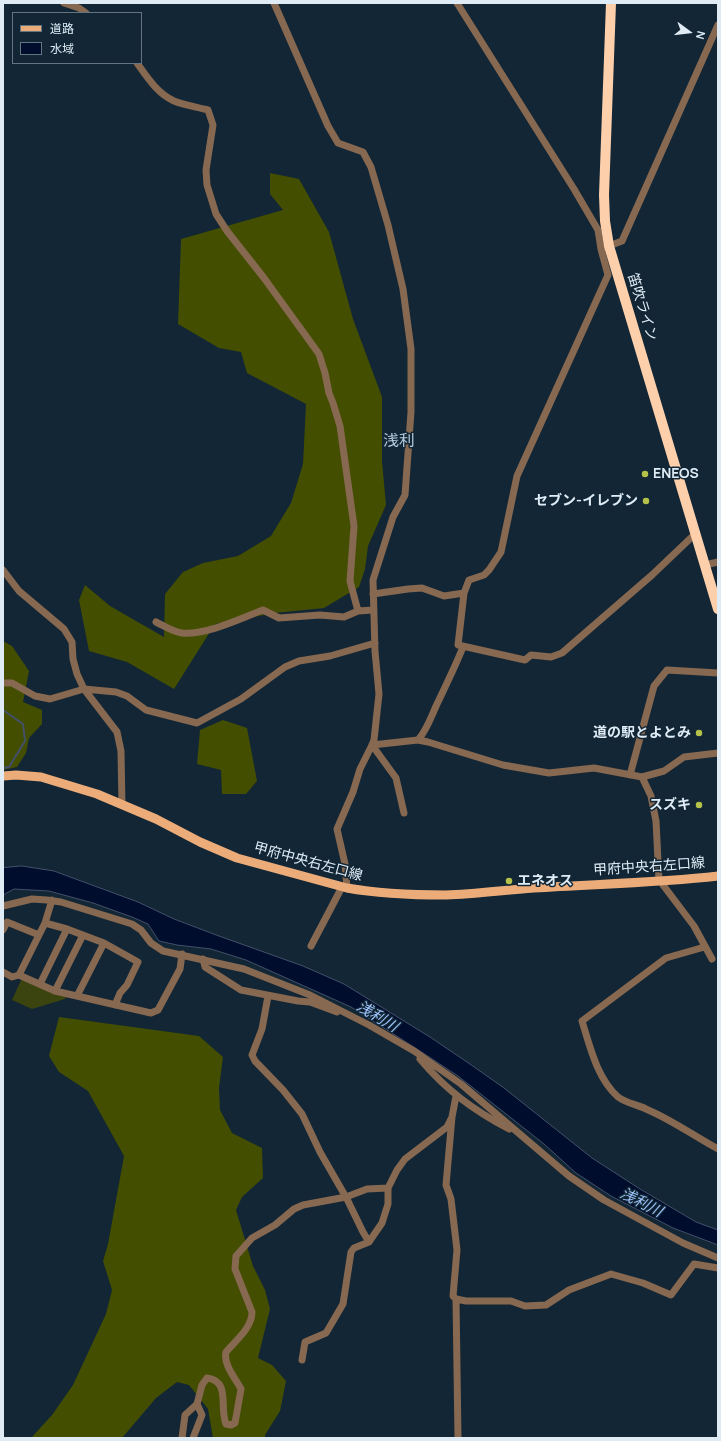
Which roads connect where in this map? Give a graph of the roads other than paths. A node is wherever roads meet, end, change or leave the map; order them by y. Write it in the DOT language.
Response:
graph roads {
  1 [pos="64,3"];
  2 [pos="274,3"];
  3 [pos="457,3"];
  4 [pos="611,3"];
  5 [pos="85,12"];
  6 [pos="718,25"];
  7 [pos="138,64"];
  8 [pos="605,247"];
  9 [pos="695,534"];
  10 [pos="718,562"];
  11 [pos="705,565"];
  12 [pos="3,570"];
  13 [pos="464,593"];
  14 [pos="373,594"];
  15 [pos="718,609"];
  16 [pos="373,610"];
  17 [pos="358,611"];
  18 [pos="156,622"];
  19 [pos="375,644"];
  20 [pos="463,647"];
  21 [pos="718,673"];
  22 [pos="3,683"];
  23 [pos="84,689"];
  24 [pos="418,740"];
  25 [pos="372,745"];
  26 [pos="718,753"];
  27 [pos="630,775"];
  28 [pos="3,776"];
  29 [pos="642,777"];
  30 [pos="122,805"];
  31 [pos="404,813"];
  32 [pos="718,876"];
  33 [pos="661,881"];
  34 [pos="344,887"];
  35 [pos="52,900"];
  36 [pos="3,906"];
  37 [pos="45,923"];
  38 [pos="67,929"];
  39 [pos="3,930"];
  40 [pos="39,935"];
  41 [pos="83,935"];
  42 [pos="104,943"];
  43 [pos="311,946"];
  44 [pos="705,946"];
  45 [pos="182,954"];
  46 [pos="203,959"];
  47 [pos="712,959"];
  48 [pos="3,972"];
  49 [pos="19,975"];
  50 [pos="40,984"];
  51 [pos="54,991"];
  52 [pos="77,996"];
  53 [pos="268,996"];
  54 [pos="116,1005"];
  55 [pos="340,1009"];
  56 [pos="414,1051"];
  57 [pos="456,1096"];
  58 [pos="452,1117"];
  59 [pos="519,1134"];
  60 [pos="718,1149"];
  61 [pos="388,1188"];
  62 [pos="346,1197"];
  63 [pos="369,1242"];
  64 [pos="718,1258"];
  65 [pos="718,1268"];
  66 [pos="456,1299"];
  67 [pos="302,1360"];
  68 [pos="197,1404"];
  69 [pos="182,1438"];
  70 [pos="193,1438"];
  71 [pos="458,1438"];
  1 -- 5 [label="street"];
  2 -- 14 [label="street"];
  3 -- 8 [label="street"];
  4 -- 8 [label="highway, 笛吹ライン"];
  6 -- 8 [label="street"];
  7 -- 17 [label="street"];
  8 -- 9 [label="highway, 笛吹ライン"];
  8 -- 13 [label="street"];
  9 -- 11 [label="highway, 笛吹ライン"];
  9 -- 20 [label="street"];
  10 -- 11 [label="street"];
  11 -- 15 [label="highway, 笛吹ライン"];
  12 -- 23 [label="street"];
  13 -- 14 [label="street"];
  13 -- 20 [label="street"];
  14 -- 16 [label="street"];
  16 -- 17 [label="street"];
  16 -- 19 [label="street"];
  17 -- 18 [label="street"];
  19 -- 23 [label="street"];
  19 -- 25 [label="street"];
  20 -- 24 [label="street"];
  21 -- 27 [label="street"];
  22 -- 23 [label="street"];
  23 -- 30 [label="street"];
  24 -- 25 [label="street"];
  24 -- 27 [label="street"];
  25 -- 31 [label="street"];
  25 -- 34 [label="street"];
  26 -- 29 [label="street"];
  27 -- 29 [label="street"];
  28 -- 30 [label="main road, 甲府中央右左口線"];
  29 -- 33 [label="street"];
  30 -- 34 [label="main road, 甲府中央右左口線"];
  32 -- 33 [label="main road, 甲府中央右左口線"];
  33 -- 34 [label="main road, 甲府中央右左口線"];
  33 -- 44 [label="street"];
  34 -- 43 [label="street"];
  35 -- 36 [label="street"];
  35 -- 37 [label="street"];
  35 -- 45 [label="street"];
  37 -- 38 [label="street"];
  37 -- 40 [label="street"];
  38 -- 41 [label="street"];
  38 -- 50 [label="street"];
  39 -- 40 [label="street"];
  40 -- 49 [label="street"];
  41 -- 42 [label="street"];
  41 -- 51 [label="street"];
  42 -- 52 [label="street"];
  42 -- 54 [label="street"];
  44 -- 47 [label="street"];
  44 -- 60 [label="street"];
  45 -- 46 [label="street"];
  45 -- 54 [label="street"];
  46 -- 53 [label="street"];
  46 -- 55 [label="street"];
  48 -- 49 [label="street"];
  49 -- 50 [label="street"];
  50 -- 51 [label="street"];
  51 -- 52 [label="street"];
  52 -- 54 [label="street"];
  53 -- 55 [label="street"];
  53 -- 62 [label="street"];
  55 -- 56 [label="street"];
  56 -- 57 [label="street"];
  56 -- 59 [label="street"];
  57 -- 58 [label="street"];
  57 -- 59 [label="street"];
  58 -- 61 [label="street"];
  58 -- 66 [label="street"];
  59 -- 64 [label="street"];
  61 -- 62 [label="street"];
  61 -- 63 [label="street"];
  62 -- 63 [label="street"];
  62 -- 68 [label="street"];
  63 -- 67 [label="street"];
  65 -- 66 [label="street"];
  66 -- 71 [label="street"];
  68 -- 69 [label="street"];
  68 -- 70 [label="street"];
}
